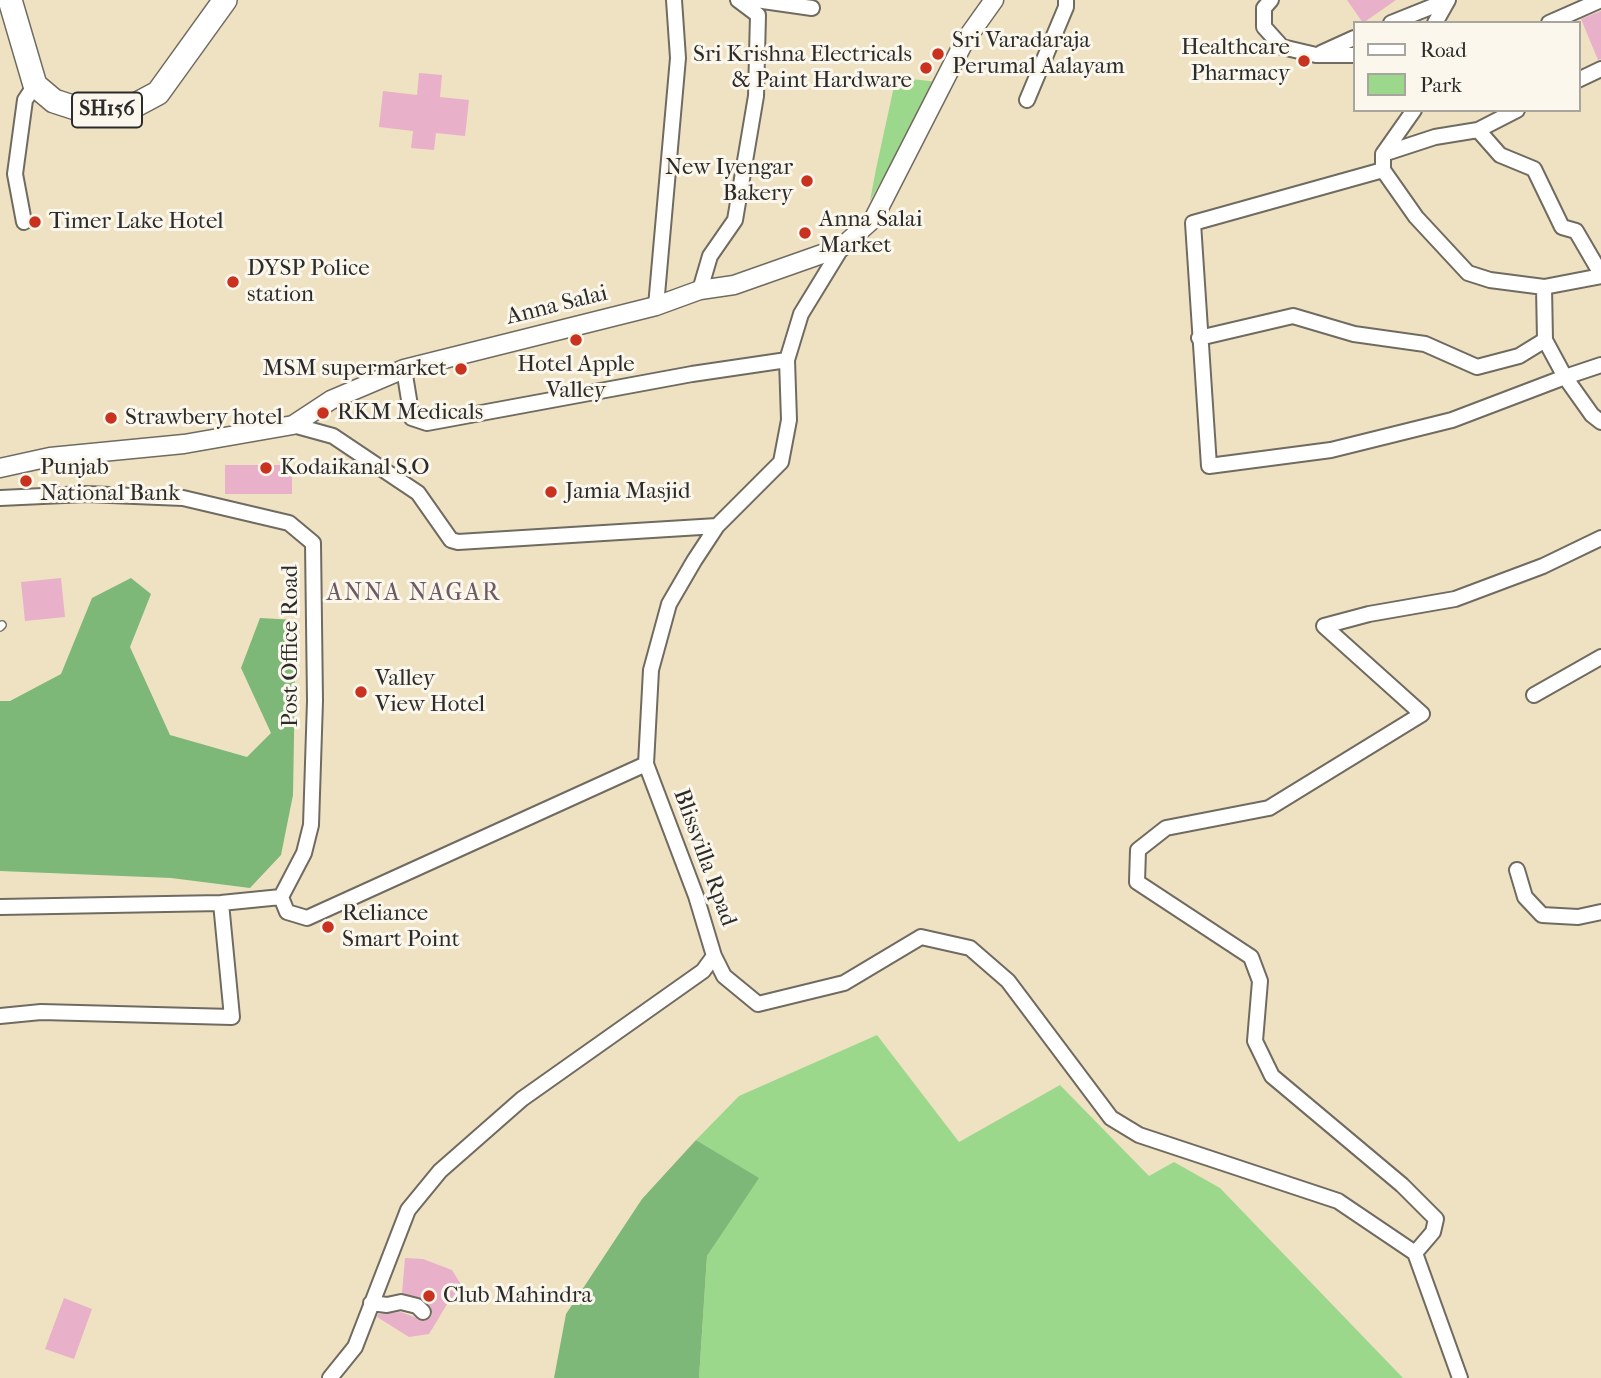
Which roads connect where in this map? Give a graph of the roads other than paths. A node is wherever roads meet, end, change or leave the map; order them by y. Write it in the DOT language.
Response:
graph roads {
  1 [pos="10,0"];
  2 [pos="225,0"];
  3 [pos="674,0"];
  4 [pos="738,0"];
  5 [pos="756,0"];
  6 [pos="994,0"];
  7 [pos="1066,0"];
  8 [pos="1271,0"];
  9 [pos="1601,0"];
  10 [pos="1447,1"];
  11 [pos="812,8"];
  12 [pos="1396,21"];
  13 [pos="1436,21"];
  14 [pos="1554,21"];
  15 [pos="1352,39"];
  16 [pos="1317,55"];
  17 [pos="1352,55"];
  18 [pos="1601,69"];
  19 [pos="1580,79"];
  20 [pos="35,85"];
  21 [pos="1027,100"];
  22 [pos="1413,112"];
  23 [pos="1513,112"];
  24 [pos="1478,130"];
  25 [pos="1383,154"];
  26 [pos="1383,170"];
  27 [pos="24,222"];
  28 [pos="842,247"];
  29 [pos="1601,275"];
  30 [pos="1544,287"];
  31 [pos="700,290"];
  32 [pos="656,306"];
  33 [pos="1199,338"];
  34 [pos="1545,340"];
  35 [pos="787,360"];
  36 [pos="1601,365"];
  37 [pos="404,369"];
  38 [pos="1565,377"];
  39 [pos="1601,422"];
  40 [pos="293,425"];
  41 [pos="0,468"];
  42 [pos="0,498"];
  43 [pos="717,526"];
  44 [pos="1601,538"];
  45 [pos="1601,657"];
  46 [pos="1534,695"];
  47 [pos="646,764"];
  48 [pos="1517,870"];
  49 [pos="281,897"];
  50 [pos="221,903"];
  51 [pos="0,907"];
  52 [pos="1601,912"];
  53 [pos="713,956"];
  54 [pos="0,1016"];
  55 [pos="1415,1253"];
  56 [pos="371,1303"];
  57 [pos="423,1312"];
  58 [pos="330,1378"];
  59 [pos="1460,1378"];
  1 -- 20 [label="main road"];
  2 -- 20 [label="main road, SH156"];
  3 -- 32 [label="street"];
  4 -- 31 [label="street"];
  5 -- 11 [label="street"];
  6 -- 28 [label="street, Anna Salai"];
  7 -- 21 [label="street"];
  8 -- 16 [label="street"];
  9 -- 14 [label="street"];
  10 -- 12 [label="street"];
  10 -- 13 [label="street"];
  15 -- 16 [label="street"];
  16 -- 17 [label="street"];
  18 -- 19 [label="street"];
  20 -- 27 [label="street"];
  22 -- 25 [label="street"];
  23 -- 24 [label="street"];
  24 -- 25 [label="street"];
  24 -- 29 [label="street"];
  25 -- 26 [label="street"];
  26 -- 30 [label="street"];
  26 -- 33 [label="street"];
  28 -- 31 [label="street, Anna Salai"];
  28 -- 35 [label="street, Blissvilla Rpad"];
  29 -- 30 [label="street"];
  30 -- 34 [label="street"];
  31 -- 32 [label="street, Anna Salai"];
  32 -- 37 [label="street, Anna Salai"];
  33 -- 34 [label="street"];
  33 -- 38 [label="street"];
  34 -- 38 [label="street"];
  35 -- 37 [label="street"];
  35 -- 43 [label="street, Blissvilla Rpad"];
  36 -- 38 [label="street"];
  37 -- 40 [label="street, Anna Salai"];
  38 -- 39 [label="street"];
  40 -- 41 [label="street, Anna Salai"];
  40 -- 43 [label="street"];
  42 -- 49 [label="street, Post Office Road"];
  43 -- 47 [label="street, Blissvilla Rpad"];
  44 -- 55 [label="street"];
  45 -- 46 [label="street"];
  47 -- 49 [label="street"];
  47 -- 53 [label="street, Blissvilla Rpad"];
  48 -- 52 [label="street"];
  49 -- 50 [label="street"];
  50 -- 51 [label="street"];
  50 -- 54 [label="street"];
  53 -- 55 [label="street"];
  53 -- 56 [label="street, Blissvilla Rpad"];
  55 -- 59 [label="street"];
  56 -- 57 [label="street"];
  56 -- 58 [label="street, Blissvilla Rpad"];
}
